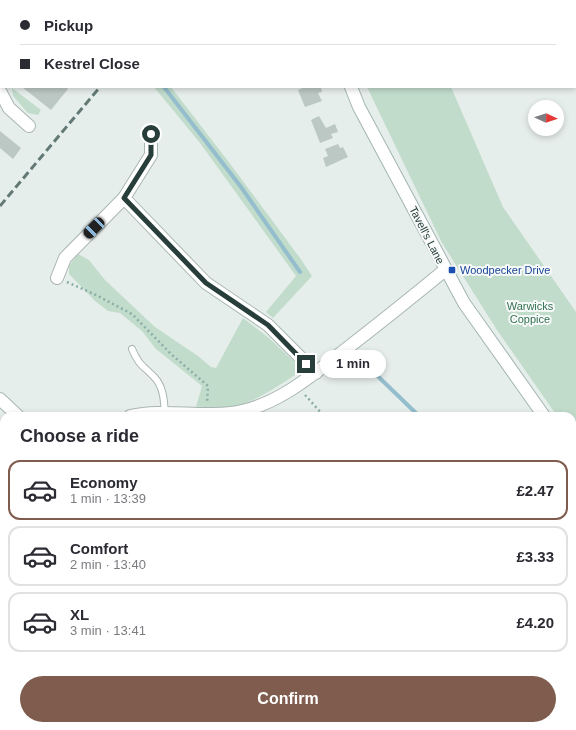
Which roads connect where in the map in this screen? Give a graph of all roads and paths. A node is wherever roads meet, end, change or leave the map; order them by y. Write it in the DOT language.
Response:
graph roads {
  1 [pos="351,88"];
  2 [pos="0,91"];
  3 [pos="29,126"];
  4 [pos="151,134"];
  5 [pos="124,198"];
  6 [pos="445,270"];
  7 [pos="57,278"];
  8 [pos="132,349"];
  9 [pos="316,373"];
  10 [pos="297,385"];
  11 [pos="0,398"];
  12 [pos="14,412"];
  13 [pos="165,412"];
  14 [pos="206,412"];
  15 [pos="247,412"];
  16 [pos="321,412"];
  17 [pos="541,412"];
  1 -- 6 [label="street, Tavell's Lane"];
  2 -- 3 [label="street"];
  4 -- 5 [label="street"];
  5 -- 7 [label="street"];
  5 -- 9 [label="street"];
  6 -- 9 [label="street"];
  6 -- 17 [label="street, Tavell's Lane"];
  7 -- 14 [label="path"];
  8 -- 13 [label="lane"];
  9 -- 10 [label="street"];
  10 -- 15 [label="street"];
  10 -- 16 [label="path"];
  11 -- 12 [label="street"];
}
